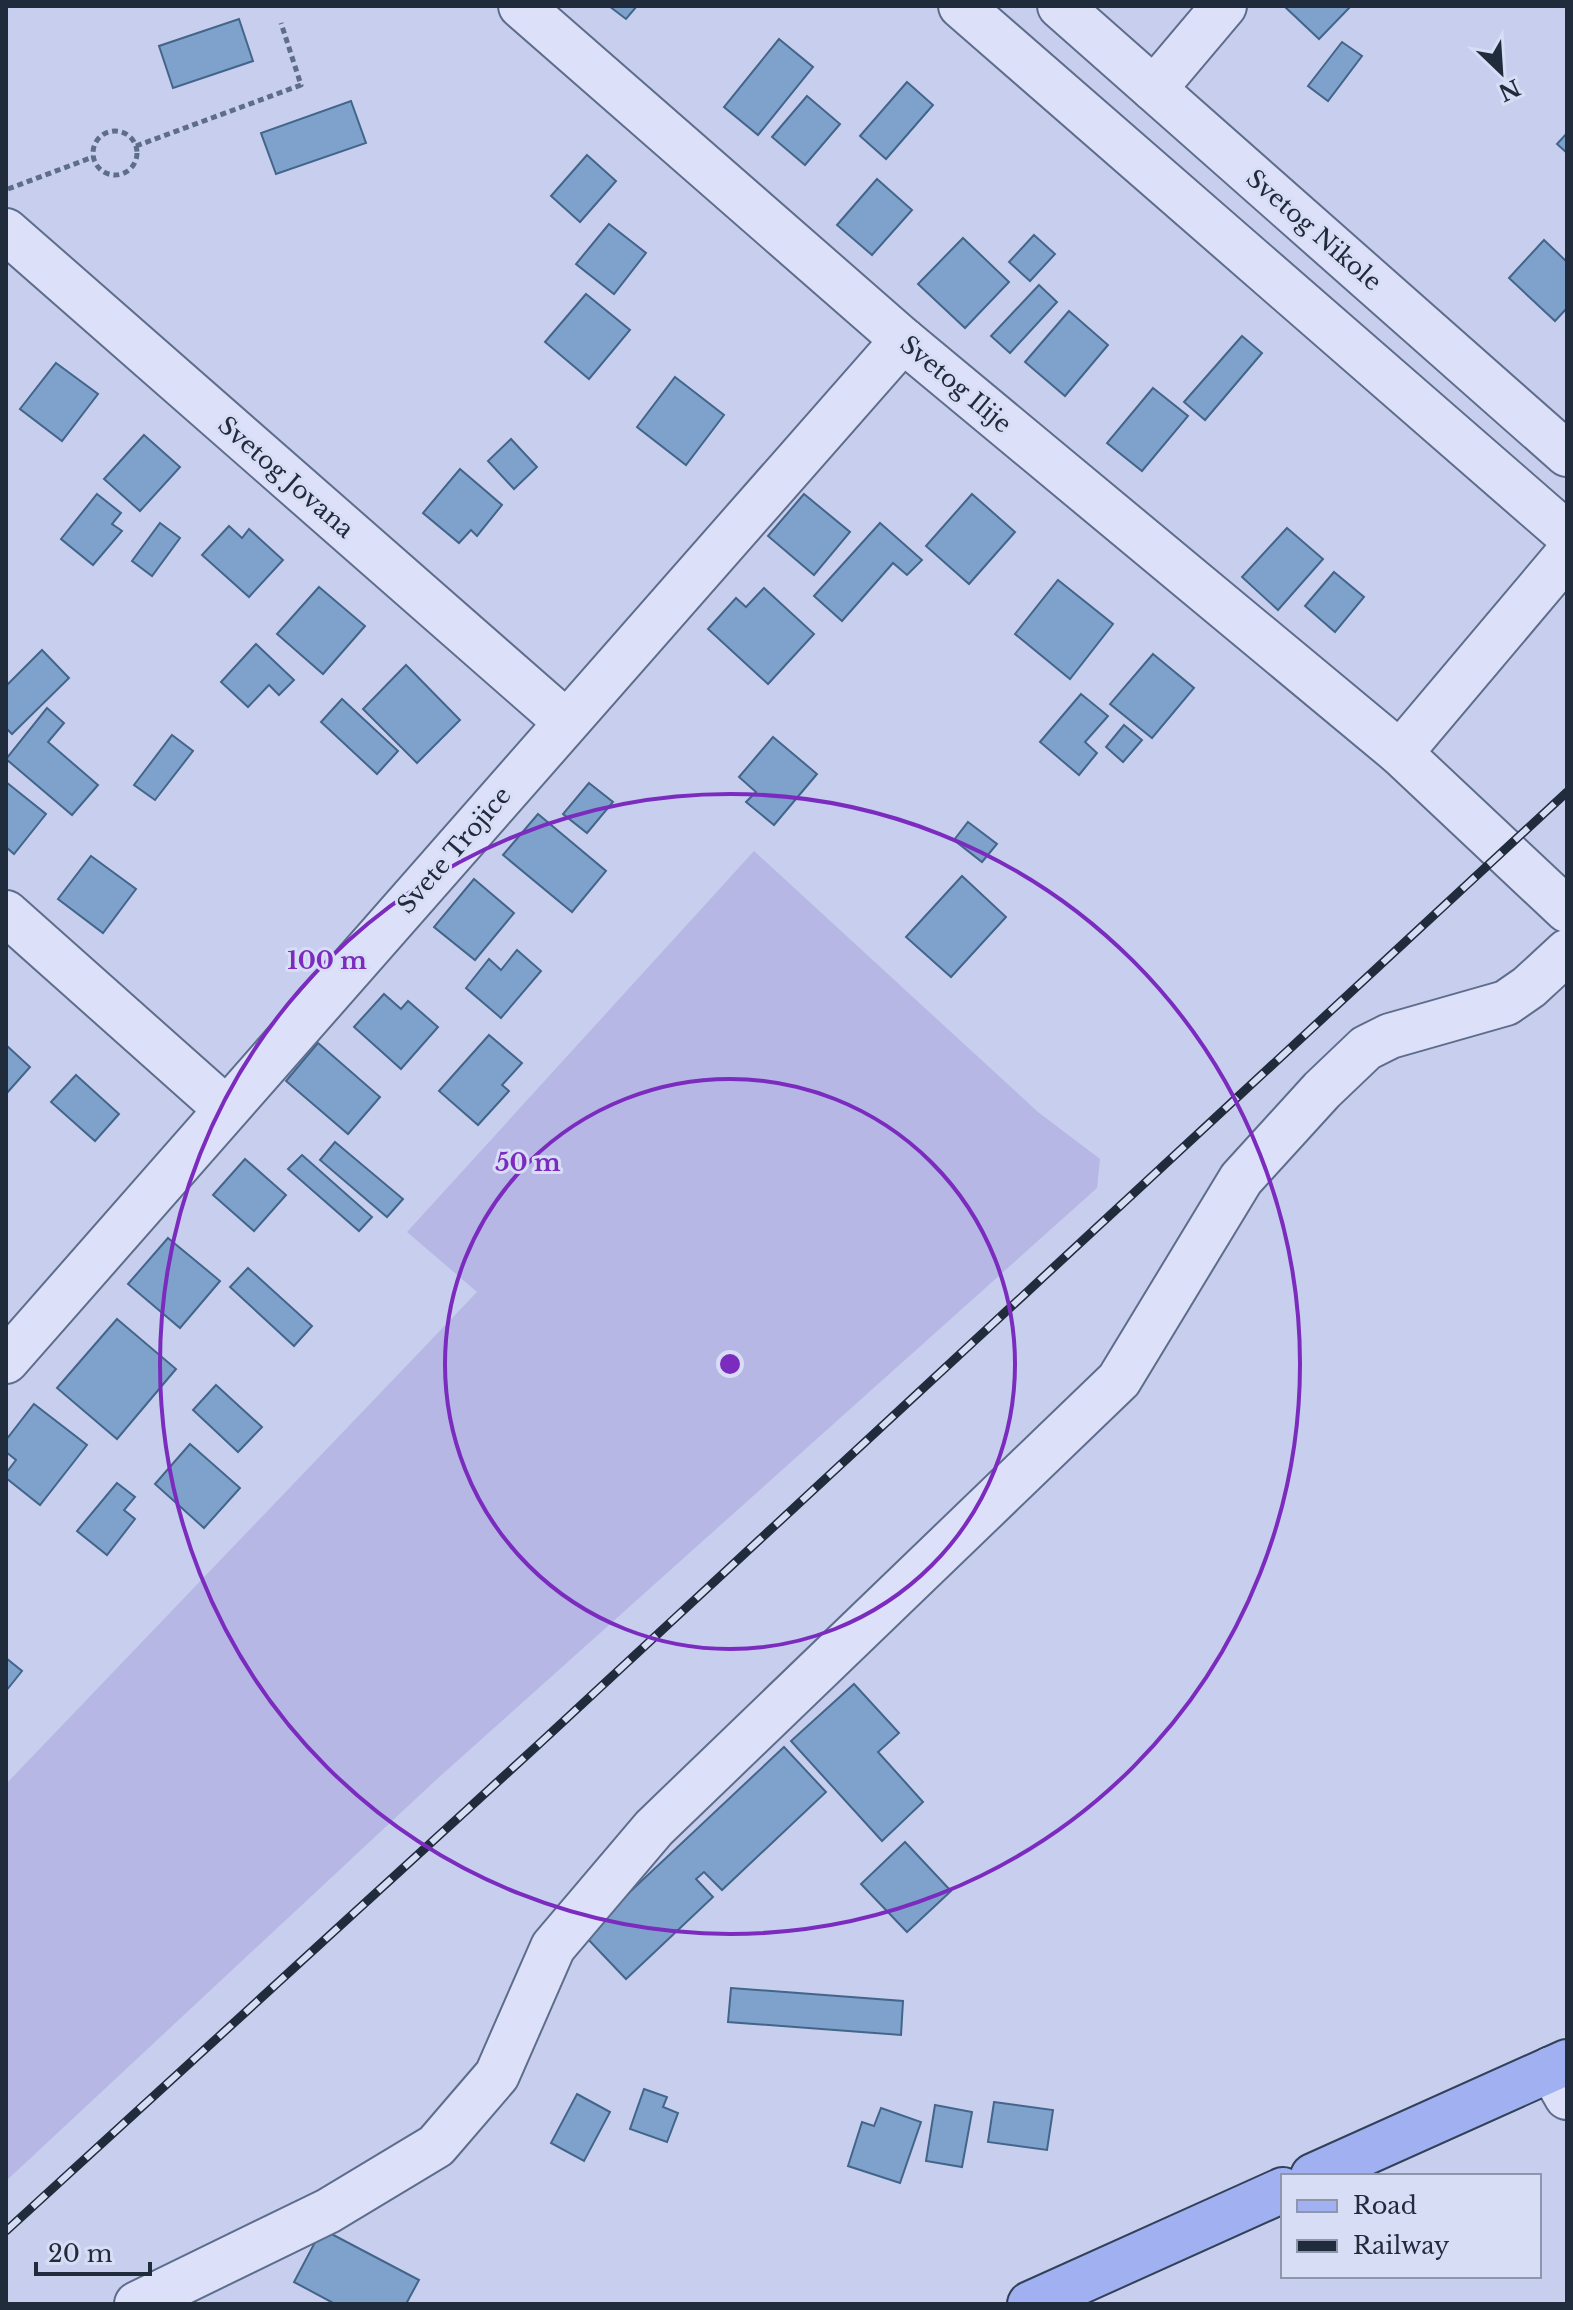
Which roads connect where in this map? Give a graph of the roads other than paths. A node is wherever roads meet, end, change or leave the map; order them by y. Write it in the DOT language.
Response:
graph roads {
  1 [pos="521,6"];
  2 [pos="961,6"];
  3 [pos="1060,6"];
  4 [pos="1224,6"];
  5 [pos="1154,89"];
  6 [pos="6,231"];
  7 [pos="903,340"];
  8 [pos="1567,454"];
  9 [pos="1567,534"];
  10 [pos="1567,555"];
  11 [pos="566,722"];
  12 [pos="1400,753"];
  13 [pos="1567,910"];
  14 [pos="6,913"];
  15 [pos="1567,952"];
  16 [pos="225,1108"];
  17 [pos="6,1361"];
  18 [pos="1562,2076"];
  19 [pos="1318,2174"];
  20 [pos="1281,2191"];
  21 [pos="137,2304"];
  22 [pos="1030,2304"];
  1 -- 7 [label="street, Svetog Ilije"];
  2 -- 9 [label="street"];
  3 -- 5 [label="street, Svetog Nikole"];
  4 -- 5 [label="street"];
  5 -- 8 [label="street, Svetog Nikole"];
  6 -- 11 [label="street, Svetog Jovana"];
  7 -- 11 [label="street, Svete Trojice"];
  7 -- 12 [label="street, Svetog Ilije"];
  10 -- 12 [label="street"];
  11 -- 16 [label="street, Svete Trojice"];
  12 -- 13 [label="street, Svetog Ilije"];
  14 -- 16 [label="street"];
  15 -- 21 [label="street"];
  16 -- 17 [label="street, Svete Trojice"];
  18 -- 19 [label="main road"];
  20 -- 22 [label="main road"];
}
